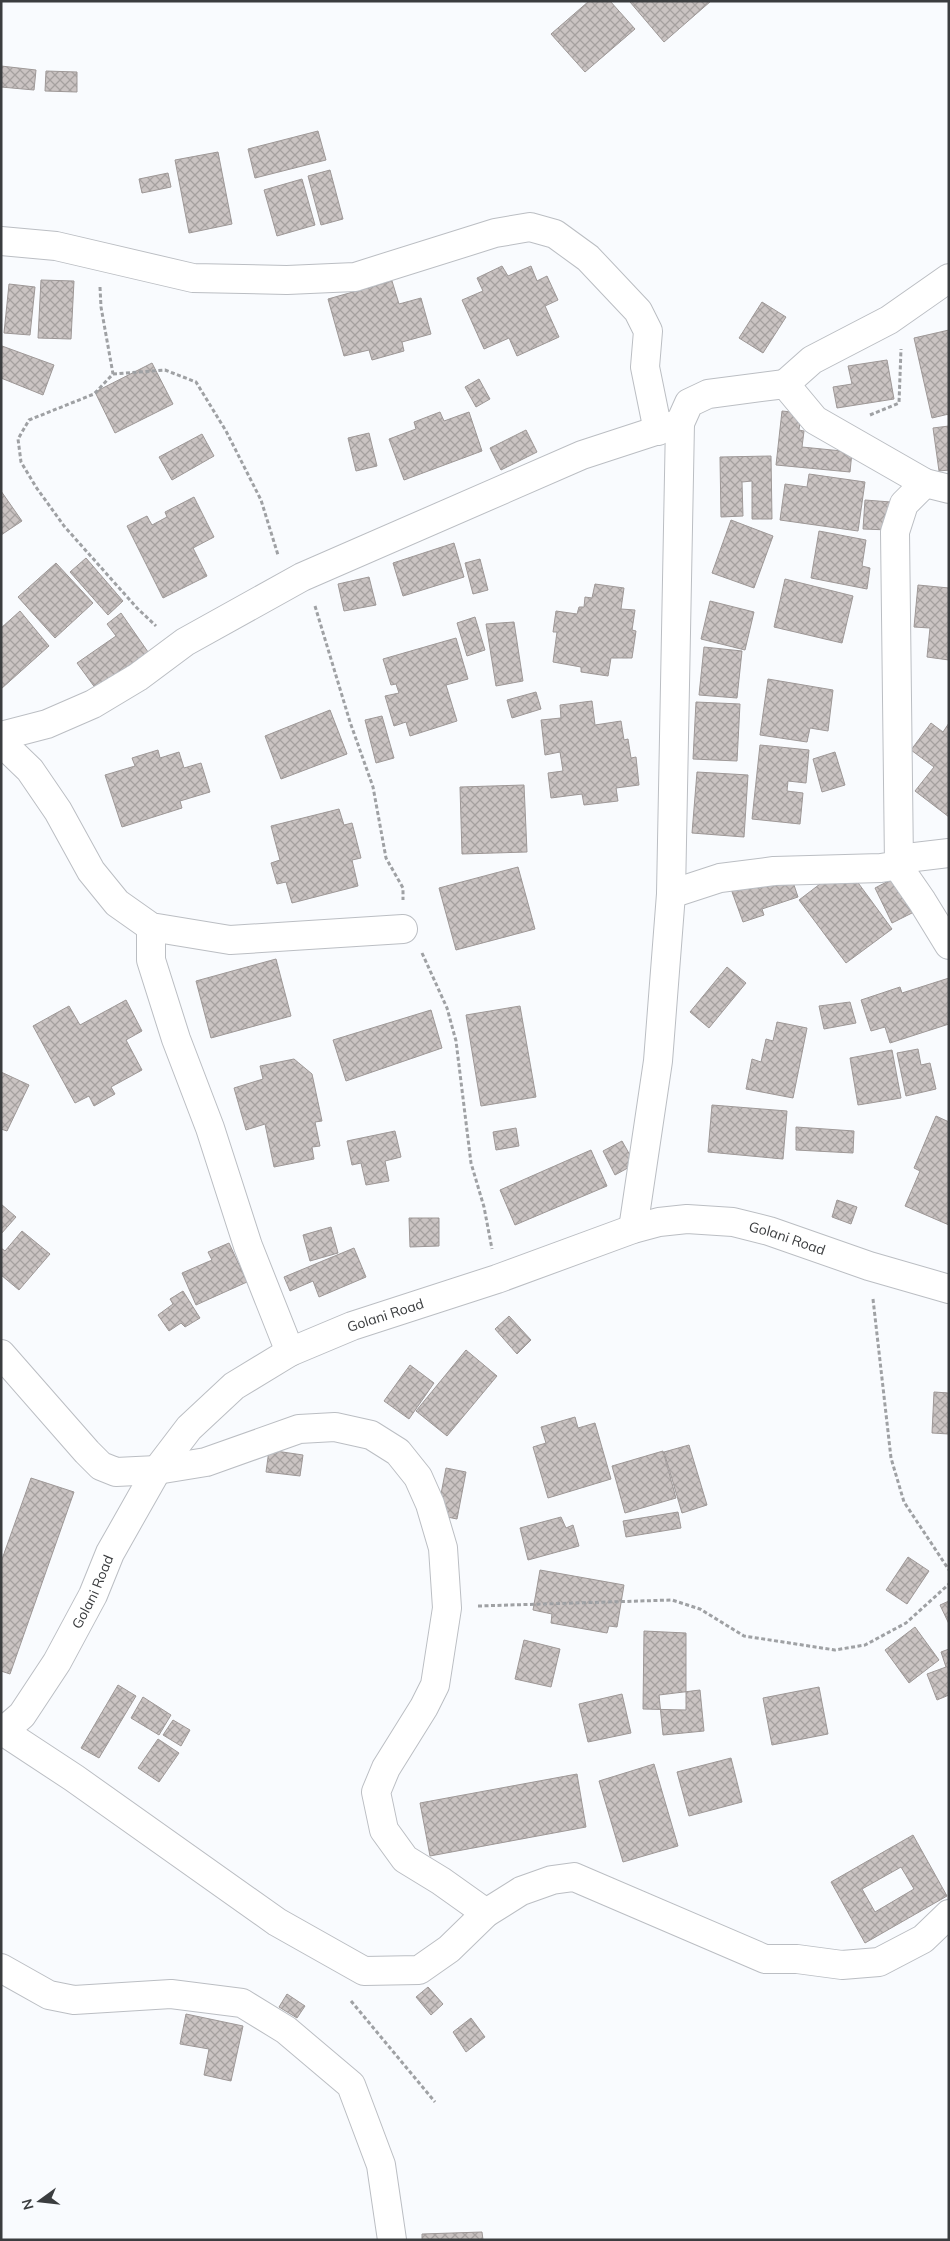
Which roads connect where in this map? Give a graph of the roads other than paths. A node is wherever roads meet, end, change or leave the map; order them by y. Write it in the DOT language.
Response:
graph roads {
  1 [pos="1,241"];
  2 [pos="949,278"];
  3 [pos="785,384"];
  4 [pos="669,427"];
  5 [pos="937,486"];
  6 [pos="1,736"];
  7 [pos="1,742"];
  8 [pos="949,853"];
  9 [pos="899,865"];
  10 [pos="671,894"];
  11 [pos="151,927"];
  12 [pos="403,929"];
  13 [pos="949,945"];
  14 [pos="633,1229"];
  15 [pos="949,1289"];
  16 [pos="290,1352"];
  17 [pos="1,1354"];
  18 [pos="157,1470"];
  19 [pos="2,1731"];
  20 [pos="486,1913"];
  21 [pos="949,1914"];
  22 [pos="1,1968"];
  23 [pos="392,2240"];
  1 -- 4 [label="street"];
  2 -- 3 [label="street"];
  3 -- 4 [label="street"];
  3 -- 5 [label="street"];
  4 -- 6 [label="street"];
  4 -- 10 [label="street"];
  5 -- 9 [label="street"];
  7 -- 11 [label="street"];
  8 -- 9 [label="street"];
  9 -- 10 [label="street"];
  9 -- 13 [label="street"];
  10 -- 14 [label="street"];
  11 -- 12 [label="street"];
  11 -- 16 [label="street"];
  14 -- 15 [label="street, Golani Road"];
  14 -- 16 [label="street, Golani Road"];
  16 -- 18 [label="street, Golani Road"];
  17 -- 18 [label="street"];
  18 -- 19 [label="street, Golani Road"];
  18 -- 20 [label="street"];
  19 -- 20 [label="street"];
  20 -- 21 [label="street"];
  22 -- 23 [label="street"];
}
